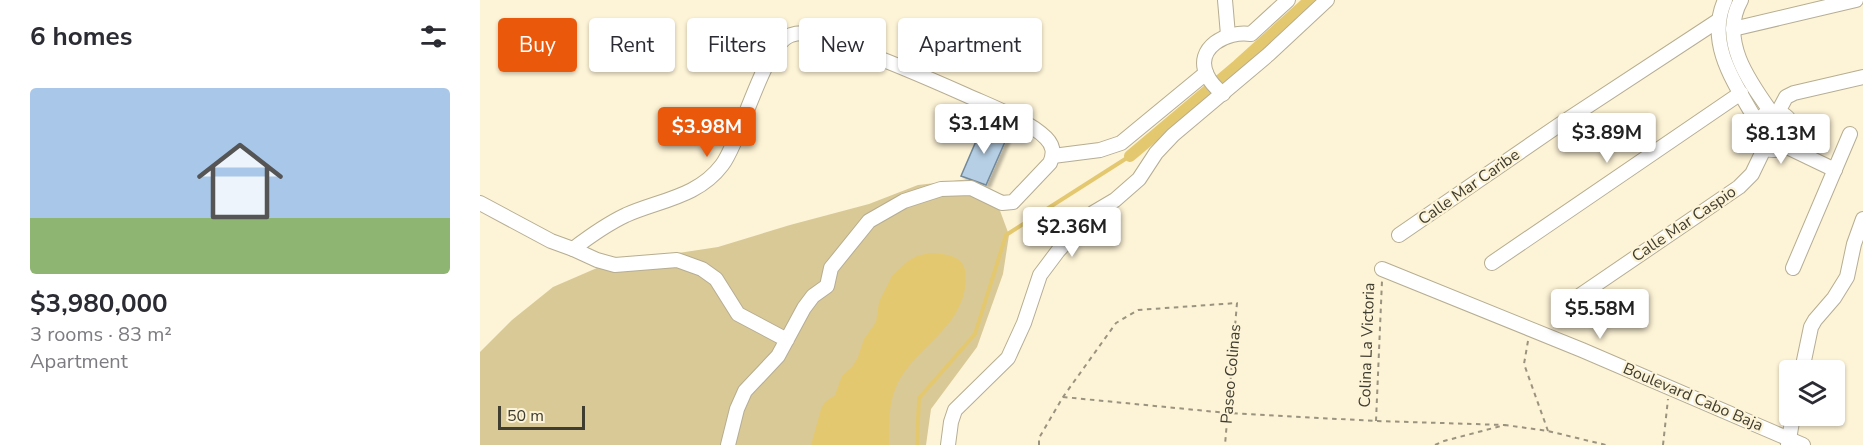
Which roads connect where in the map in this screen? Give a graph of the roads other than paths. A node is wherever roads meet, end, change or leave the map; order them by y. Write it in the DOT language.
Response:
graph roads {
  1 [pos="1225,0"];
  2 [pos="1288,0"];
  3 [pos="1327,0"];
  4 [pos="1725,0"];
  5 [pos="1741,0"];
  6 [pos="1856,0"];
  7 [pos="1719,20"];
  8 [pos="1733,30"];
  9 [pos="1228,35"];
  10 [pos="1260,44"];
  11 [pos="1863,77"];
  12 [pos="1214,84"];
  13 [pos="1741,93"];
  14 [pos="1774,112"];
  15 [pos="1757,122"];
  16 [pos="1850,134"];
  17 [pos="1785,146"];
  18 [pos="1766,147"];
  19 [pos="1053,156"];
  20 [pos="1835,170"];
  21 [pos="480,203"];
  22 [pos="1863,219"];
  23 [pos="1399,235"];
  24 [pos="573,249"];
  25 [pos="1492,263"];
  26 [pos="1793,268"];
  27 [pos="1382,269"];
  28 [pos="1560,309"];
  29 [pos="787,340"];
  30 [pos="1804,360"];
  31 [pos="1791,426"];
  32 [pos="1788,442"];
  33 [pos="728,445"];
  34 [pos="948,445"];
  35 [pos="1803,445"];
  1 -- 9 [label="street"];
  2 -- 10 [label="street"];
  3 -- 10 [label="street"];
  4 -- 7 [label="street"];
  5 -- 8 [label="street"];
  6 -- 8 [label="street"];
  7 -- 13 [label="street"];
  7 -- 23 [label="street, Calle Mar Caribe"];
  8 -- 14 [label="street"];
  9 -- 10 [label="street"];
  9 -- 12 [label="street"];
  10 -- 12 [label="street"];
  11 -- 14 [label="street"];
  12 -- 19 [label="street"];
  12 -- 34 [label="street"];
  13 -- 15 [label="street"];
  13 -- 25 [label="street"];
  14 -- 15 [label="street"];
  14 -- 17 [label="street"];
  15 -- 18 [label="street"];
  16 -- 20 [label="street"];
  17 -- 18 [label="street"];
  17 -- 20 [label="street"];
  18 -- 28 [label="street, Calle Mar Caspio"];
  19 -- 24 [label="street"];
  19 -- 29 [label="street"];
  20 -- 26 [label="street"];
  21 -- 24 [label="street"];
  22 -- 30 [label="street"];
  24 -- 29 [label="street"];
  27 -- 32 [label="street, Boulevard Cabo Baja"];
  29 -- 33 [label="street"];
  31 -- 32 [label="street"];
  32 -- 35 [label="street, Boulevard Cabo Baja"];
}
